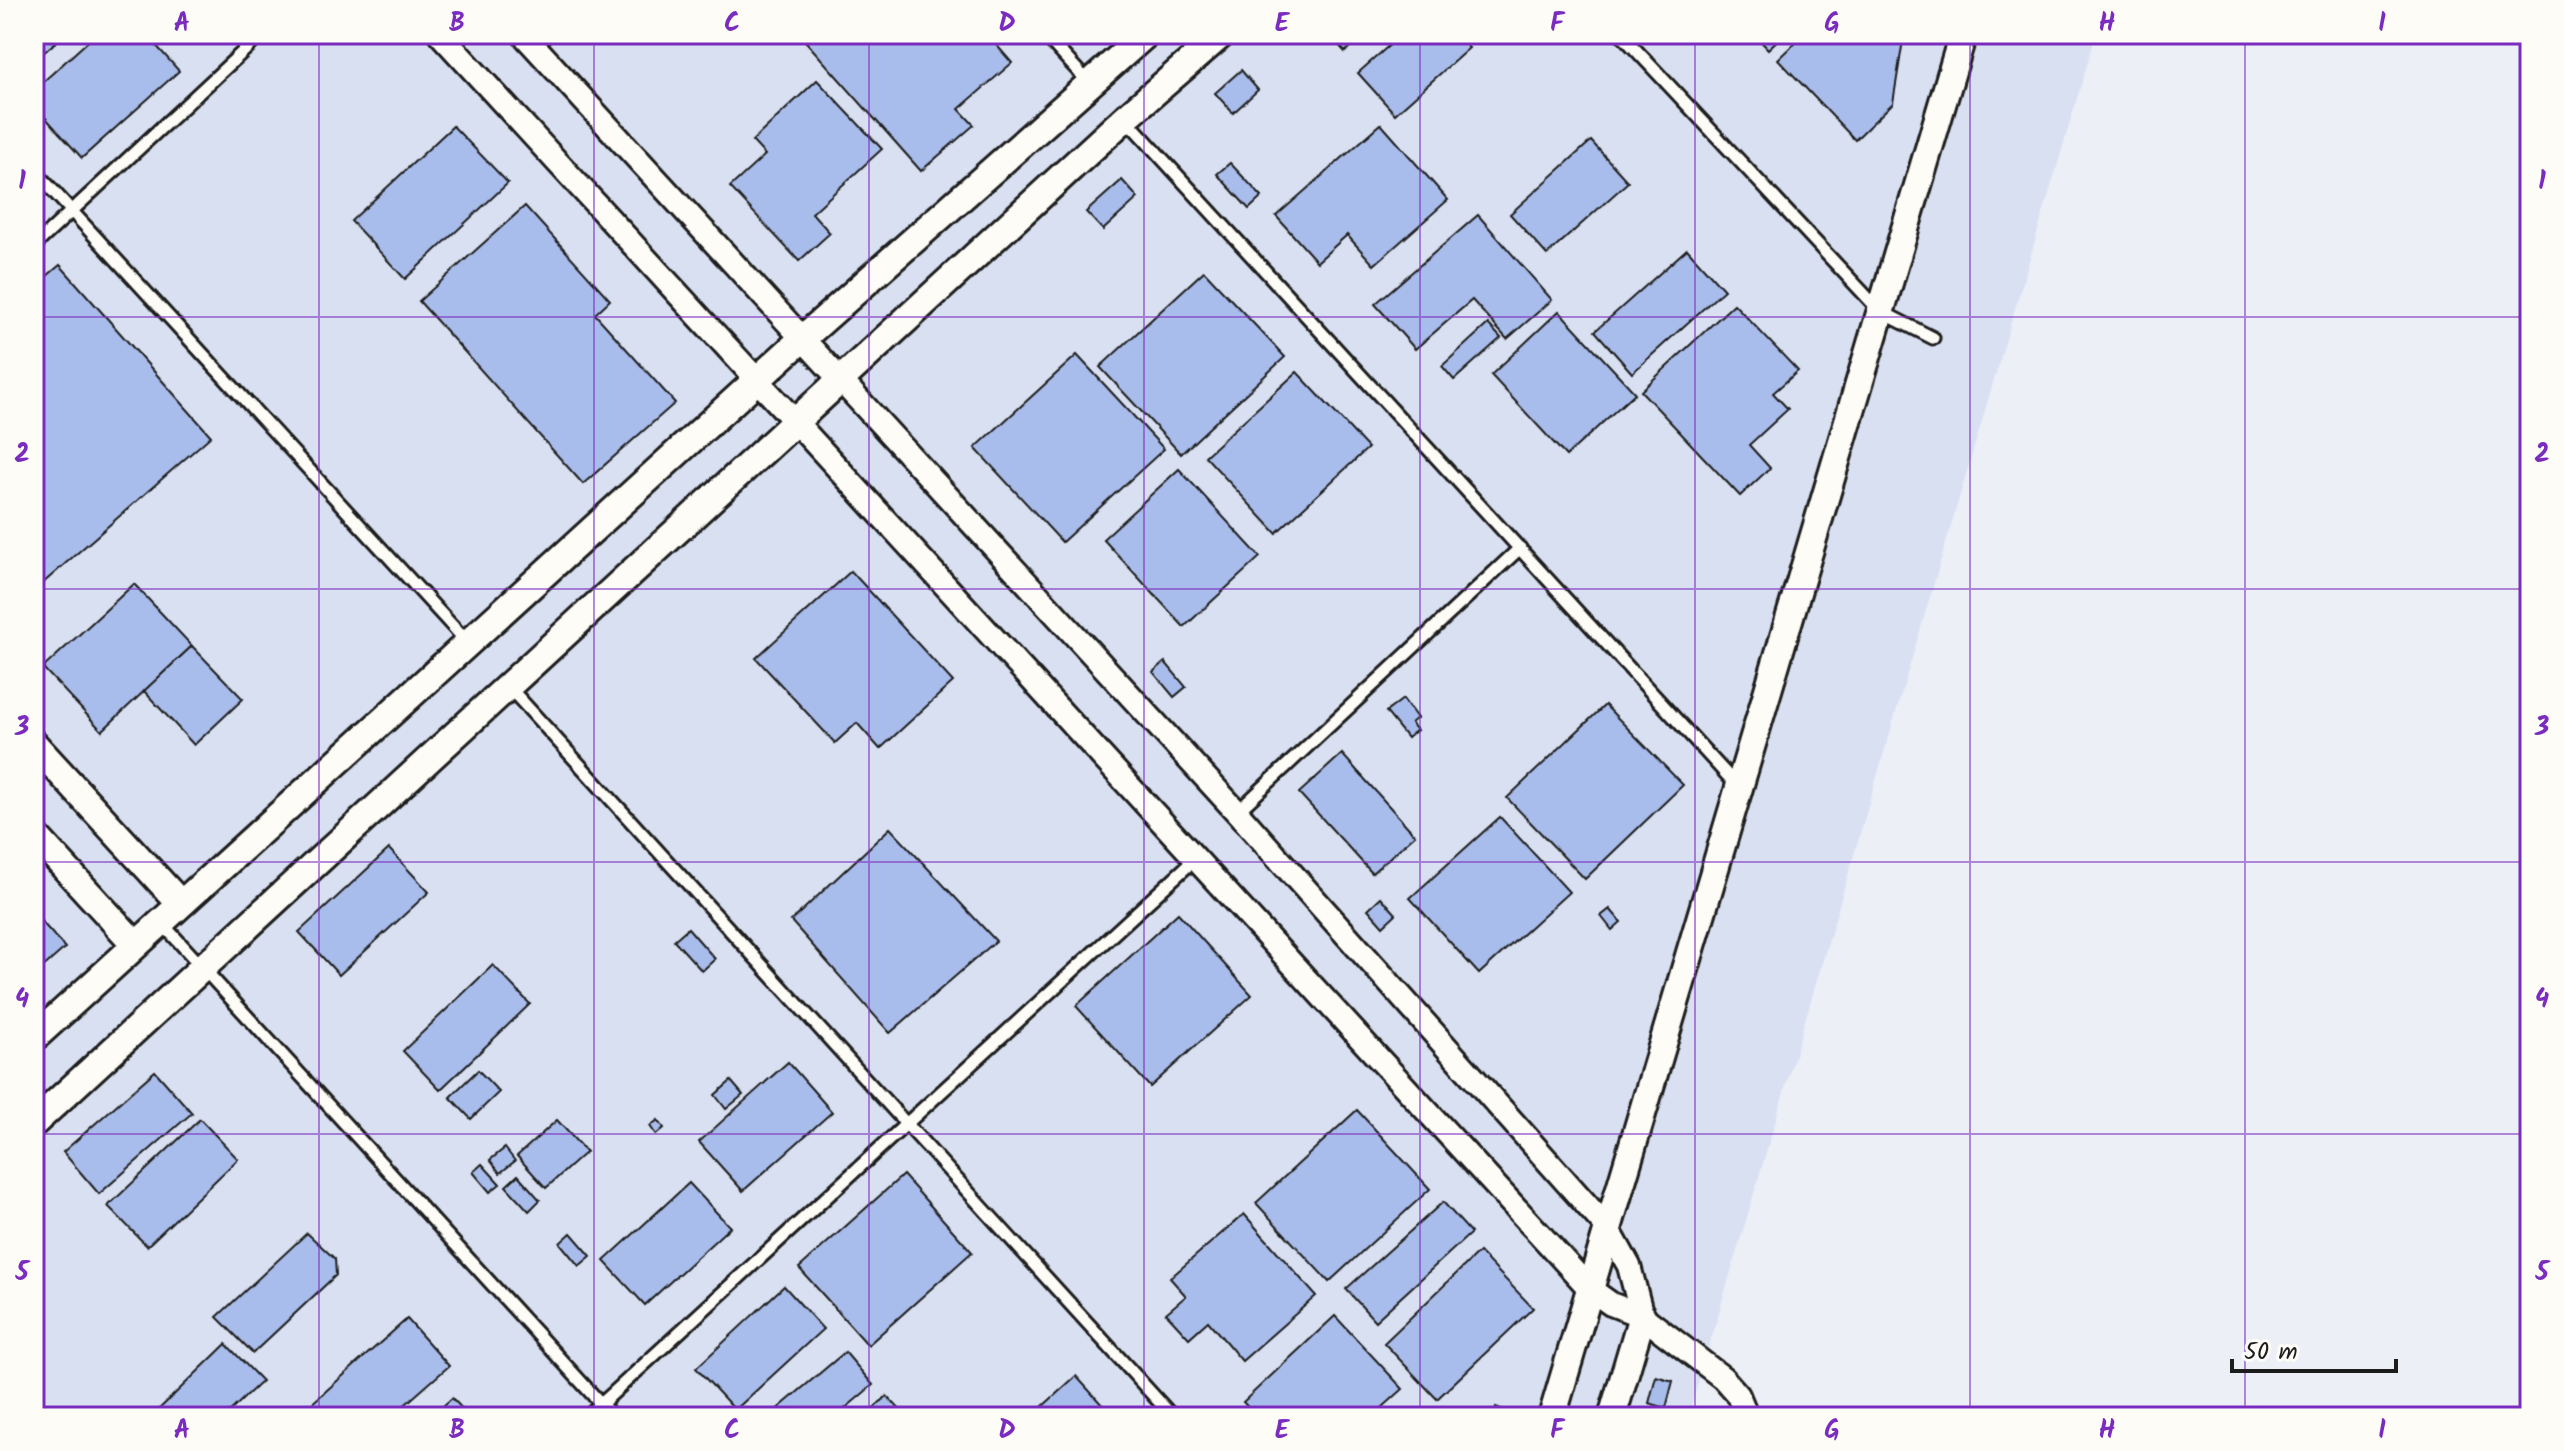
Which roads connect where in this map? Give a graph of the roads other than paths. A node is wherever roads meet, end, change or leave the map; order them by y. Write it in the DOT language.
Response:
graph roads {
  1 [pos="262,34"];
  2 [pos="440,34"];
  3 [pos="523,34"];
  4 [pos="1044,34"];
  5 [pos="1146,34"];
  6 [pos="1222,34"];
  7 [pos="1621,34"];
  8 [pos="1963,34"];
  9 [pos="1090,85"];
  10 [pos="1125,118"];
  11 [pos="34,170"];
  12 [pos="72,211"];
  13 [pos="34,246"];
  14 [pos="1880,311"];
  15 [pos="1933,338"];
  16 [pos="802,339"];
  17 [pos="757,380"];
  18 [pos="840,380"];
  19 [pos="796,422"];
  20 [pos="1520,548"];
  21 [pos="468,642"];
  22 [pos="508,686"];
  23 [pos="34,744"];
  24 [pos="1739,788"];
  25 [pos="1237,812"];
  26 [pos="34,834"];
  27 [pos="1195,859"];
  28 [pos="180,903"];
  29 [pos="160,921"];
  30 [pos="135,944"];
  31 [pos="203,968"];
  32 [pos="34,1038"];
  33 [pos="34,1123"];
  34 [pos="906,1124"];
  35 [pos="1609,1230"];
  36 [pos="1590,1289"];
  37 [pos="1642,1316"];
  38 [pos="601,1404"];
  39 [pos="34,1411"];
  40 [pos="39,1417"];
  41 [pos="587,1417"];
  42 [pos="613,1417"];
  43 [pos="1173,1417"];
  44 [pos="1552,1417"];
  45 [pos="1612,1417"];
  46 [pos="1747,1417"];
  1 -- 12 [label="lane"];
  2 -- 17 [label="street"];
  3 -- 16 [label="street"];
  4 -- 9 [label="lane"];
  5 -- 9 [label="street"];
  6 -- 10 [label="street"];
  7 -- 14 [label="lane"];
  8 -- 14 [label="street"];
  9 -- 16 [label="street"];
  10 -- 18 [label="street"];
  10 -- 20 [label="lane"];
  11 -- 12 [label="lane"];
  12 -- 13 [label="lane"];
  12 -- 21 [label="lane"];
  14 -- 15 [label="lane"];
  14 -- 24 [label="street"];
  16 -- 17 [label="street"];
  16 -- 18 [label="street"];
  17 -- 19 [label="street"];
  17 -- 21 [label="street"];
  18 -- 19 [label="street"];
  18 -- 25 [label="street"];
  19 -- 22 [label="street"];
  19 -- 27 [label="street"];
  20 -- 24 [label="lane"];
  20 -- 25 [label="lane"];
  21 -- 28 [label="street"];
  22 -- 31 [label="street"];
  22 -- 34 [label="lane"];
  23 -- 28 [label="street"];
  24 -- 35 [label="street"];
  25 -- 35 [label="street"];
  26 -- 30 [label="street"];
  27 -- 34 [label="lane"];
  27 -- 36 [label="street"];
  28 -- 29 [label="street"];
  29 -- 30 [label="street"];
  29 -- 31 [label="lane"];
  30 -- 32 [label="street"];
  31 -- 33 [label="street"];
  31 -- 38 [label="lane"];
  34 -- 38 [label="lane"];
  34 -- 43 [label="lane"];
  35 -- 36 [label="street"];
  35 -- 37 [label="street"];
  36 -- 37 [label="street"];
  36 -- 44 [label="street"];
  37 -- 45 [label="street"];
  37 -- 46 [label="street"];
  38 -- 41 [label="lane"];
  38 -- 42 [label="lane"];
  39 -- 40 [label="lane"];
}
